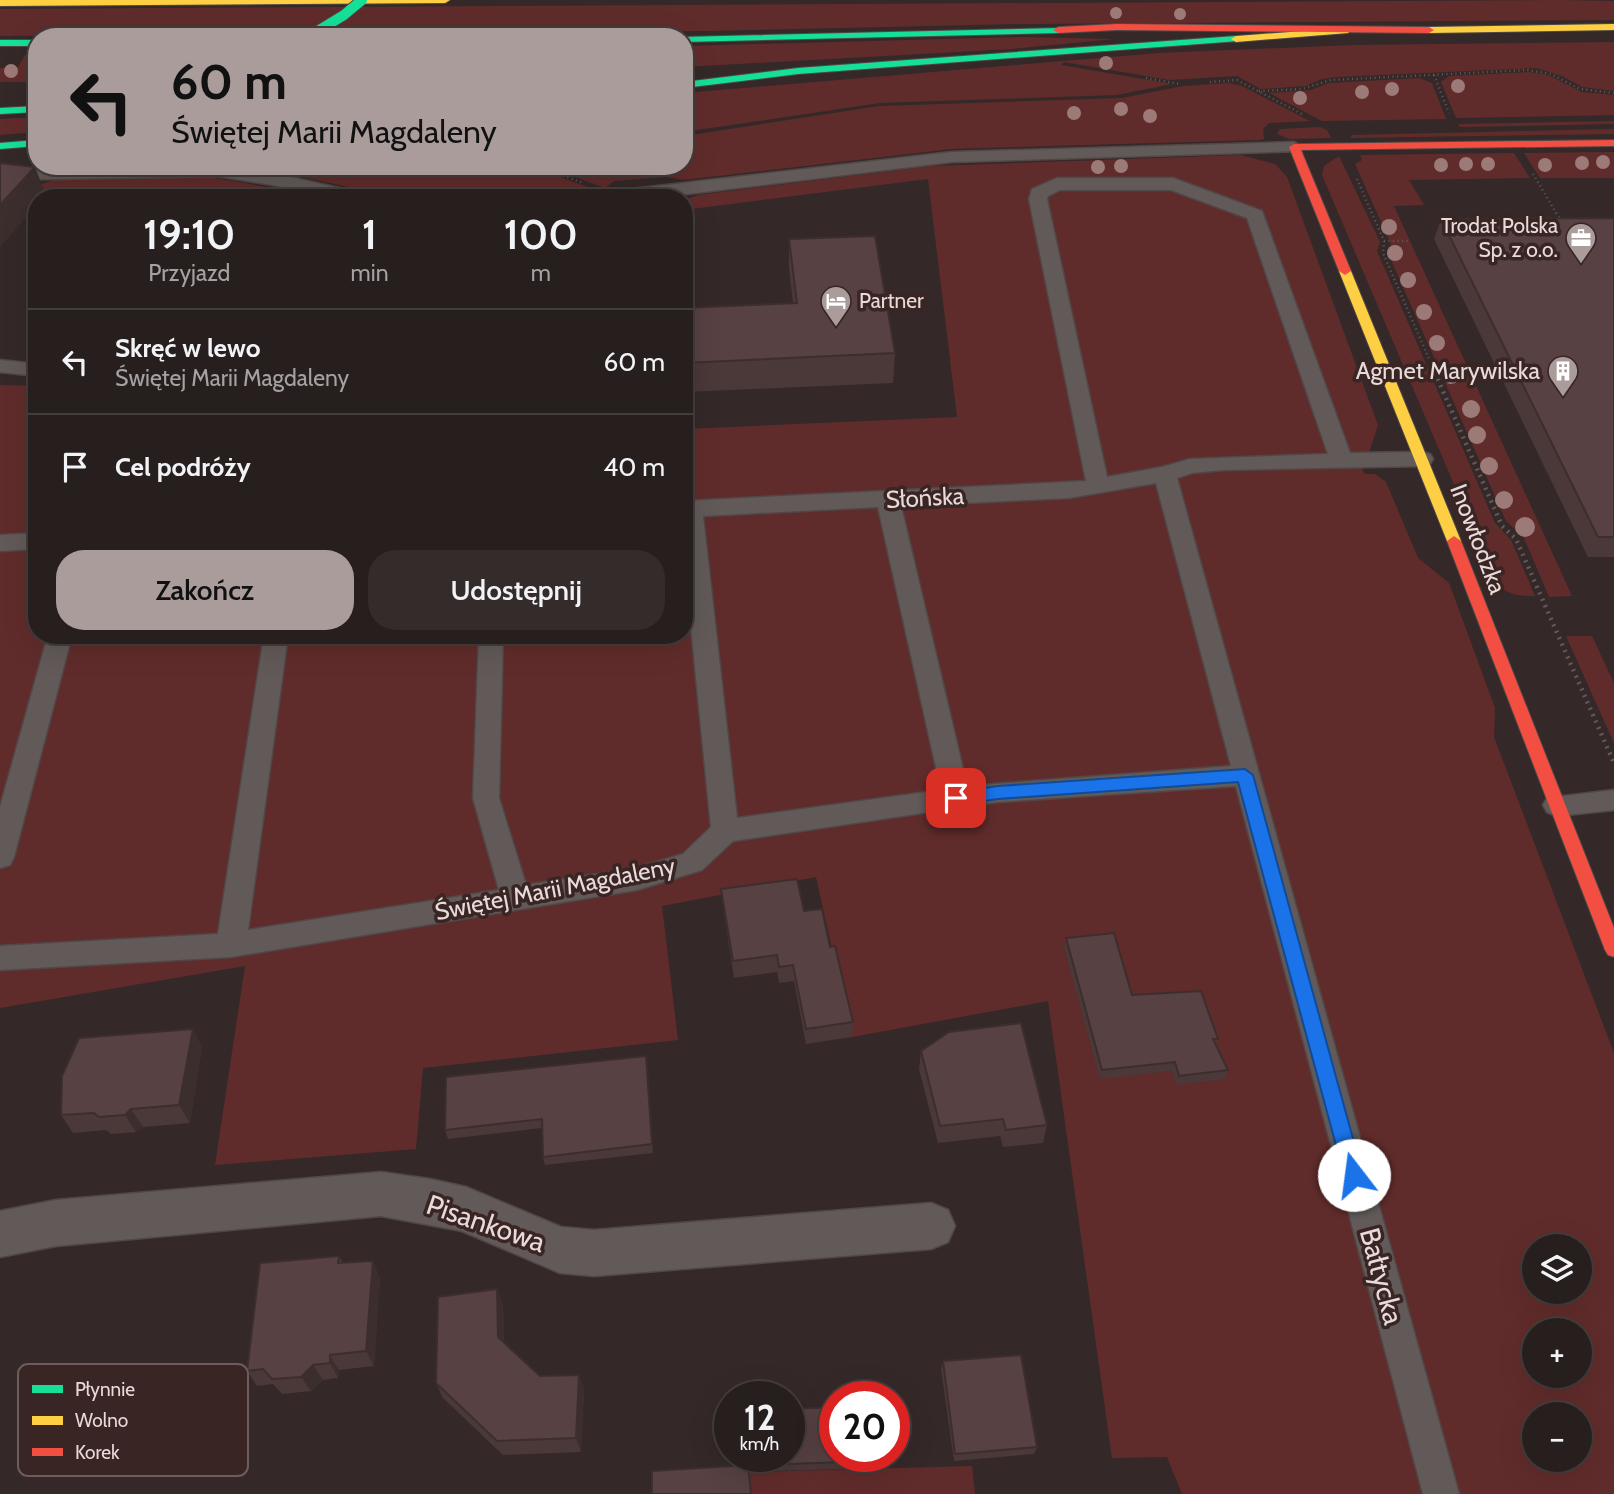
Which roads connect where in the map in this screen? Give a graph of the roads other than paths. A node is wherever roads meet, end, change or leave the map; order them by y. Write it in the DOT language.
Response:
graph roads {
  1 [pos="362,0"];
  2 [pos="445,0"];
  3 [pos="0,3"];
  4 [pos="1614,27"];
  5 [pos="322,28"];
  6 [pos="1345,31"];
  7 [pos="693,39"];
  8 [pos="0,43"];
  9 [pos="28,43"];
  10 [pos="799,71"];
  11 [pos="693,74"];
  12 [pos="693,84"];
  13 [pos="28,109"];
  14 [pos="0,111"];
  15 [pos="1614,142"];
  16 [pos="28,144"];
  17 [pos="0,146"];
  18 [pos="1294,147"];
  19 [pos="43,175"];
  20 [pos="234,175"];
  21 [pos="0,176"];
  22 [pos="293,189"];
  23 [pos="681,189"];
  24 [pos="0,366"];
  25 [pos="28,369"];
  26 [pos="1422,459"];
  27 [pos="1342,461"];
  28 [pos="1165,474"];
  29 [pos="1098,486"];
  30 [pos="888,500"];
  31 [pos="693,509"];
  32 [pos="28,541"];
  33 [pos="0,543"];
  34 [pos="693,553"];
  35 [pos="58,644"];
  36 [pos="274,644"];
  37 [pos="491,644"];
  38 [pos="1245,775"];
  39 [pos="956,798"];
  40 [pos="1614,800"];
  41 [pos="1557,805"];
  42 [pos="725,831"];
  43 [pos="0,857"];
  44 [pos="516,898"];
  45 [pos="231,945"];
  46 [pos="1614,950"];
  47 [pos="0,958"];
  48 [pos="931,1226"];
  49 [pos="0,1234"];
  50 [pos="1441,1494"];
  1 -- 5 [label="main road, bridge"];
  2 -- 3 [label="main road"];
  4 -- 6 [label="main road"];
  6 -- 7 [label="main road"];
  6 -- 10 [label="main road"];
  8 -- 9 [label="main road"];
  10 -- 11 [label="main road"];
  10 -- 12 [label="main road"];
  13 -- 14 [label="main road"];
  15 -- 18 [label="main road"];
  16 -- 17 [label="main road"];
  18 -- 23 [label="lane"];
  18 -- 26 [label="main road, Inowłodzka"];
  19 -- 21 [label="lane"];
  20 -- 22 [label="lane"];
  24 -- 25 [label="lane"];
  26 -- 27 [label="lane"];
  26 -- 41 [label="main road, Inowłodzka"];
  27 -- 28 [label="lane, Słońska"];
  27 -- 29 [label="lane"];
  28 -- 29 [label="lane, Słońska"];
  28 -- 38 [label="lane"];
  29 -- 30 [label="lane, Słońska"];
  30 -- 31 [label="lane, Słońska"];
  30 -- 39 [label="lane"];
  32 -- 33 [label="lane"];
  34 -- 42 [label="lane"];
  35 -- 43 [label="lane"];
  36 -- 45 [label="lane"];
  37 -- 44 [label="lane"];
  38 -- 39 [label="lane"];
  38 -- 50 [label="lane, Bałtycka"];
  39 -- 42 [label="lane"];
  40 -- 41 [label="lane"];
  41 -- 46 [label="main road, Inowłodzka"];
  42 -- 44 [label="lane, Świętej Marii Magdaleny"];
  44 -- 45 [label="lane, Świętej Marii Magdaleny"];
  45 -- 47 [label="lane, Świętej Marii Magdaleny"];
  48 -- 49 [label="street, Pisankowa"];
}
